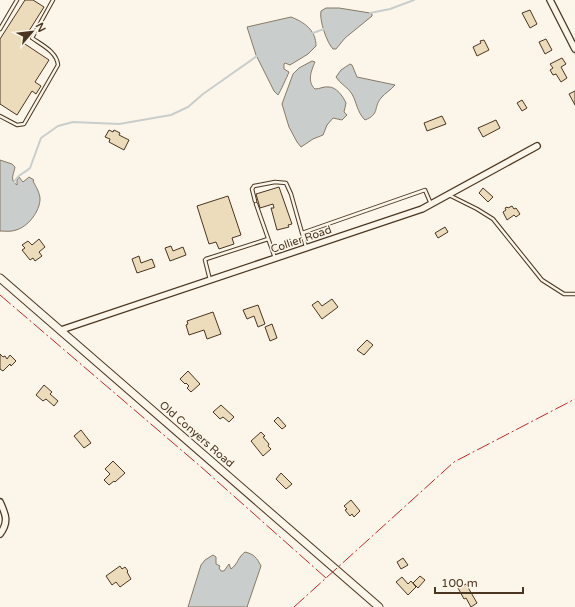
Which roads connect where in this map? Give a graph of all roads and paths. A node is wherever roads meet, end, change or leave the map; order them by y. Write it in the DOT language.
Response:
graph roads {
  1 [pos="16,0"];
  2 [pos="53,0"];
  3 [pos="550,0"];
  4 [pos="0,28"];
  5 [pos="575,49"];
  6 [pos="0,116"];
  7 [pos="538,146"];
  8 [pos="449,195"];
  9 [pos="431,204"];
  10 [pos="302,232"];
  11 [pos="268,239"];
  12 [pos="306,248"];
  13 [pos="276,258"];
  14 [pos="0,278"];
  15 [pos="210,280"];
  16 [pos="575,294"];
  17 [pos="61,330"];
  18 [pos="0,502"];
  19 [pos="0,534"];
  20 [pos="379,607"];
  1 -- 4 [label="lane"];
  2 -- 6 [label="lane"];
  3 -- 5 [label="street"];
  7 -- 8 [label="street, Collier Road"];
  8 -- 9 [label="street, Collier Road"];
  8 -- 16 [label="lane"];
  9 -- 10 [label="lane"];
  9 -- 12 [label="street, Collier Road"];
  10 -- 11 [label="lane"];
  10 -- 12 [label="lane"];
  11 -- 13 [label="lane"];
  11 -- 15 [label="lane"];
  12 -- 13 [label="street, Collier Road"];
  13 -- 15 [label="street, Collier Road"];
  14 -- 17 [label="street, Old Conyers Road"];
  15 -- 17 [label="street, Collier Road"];
  17 -- 20 [label="street, Old Conyers Road"];
  18 -- 19 [label="street"];
}
